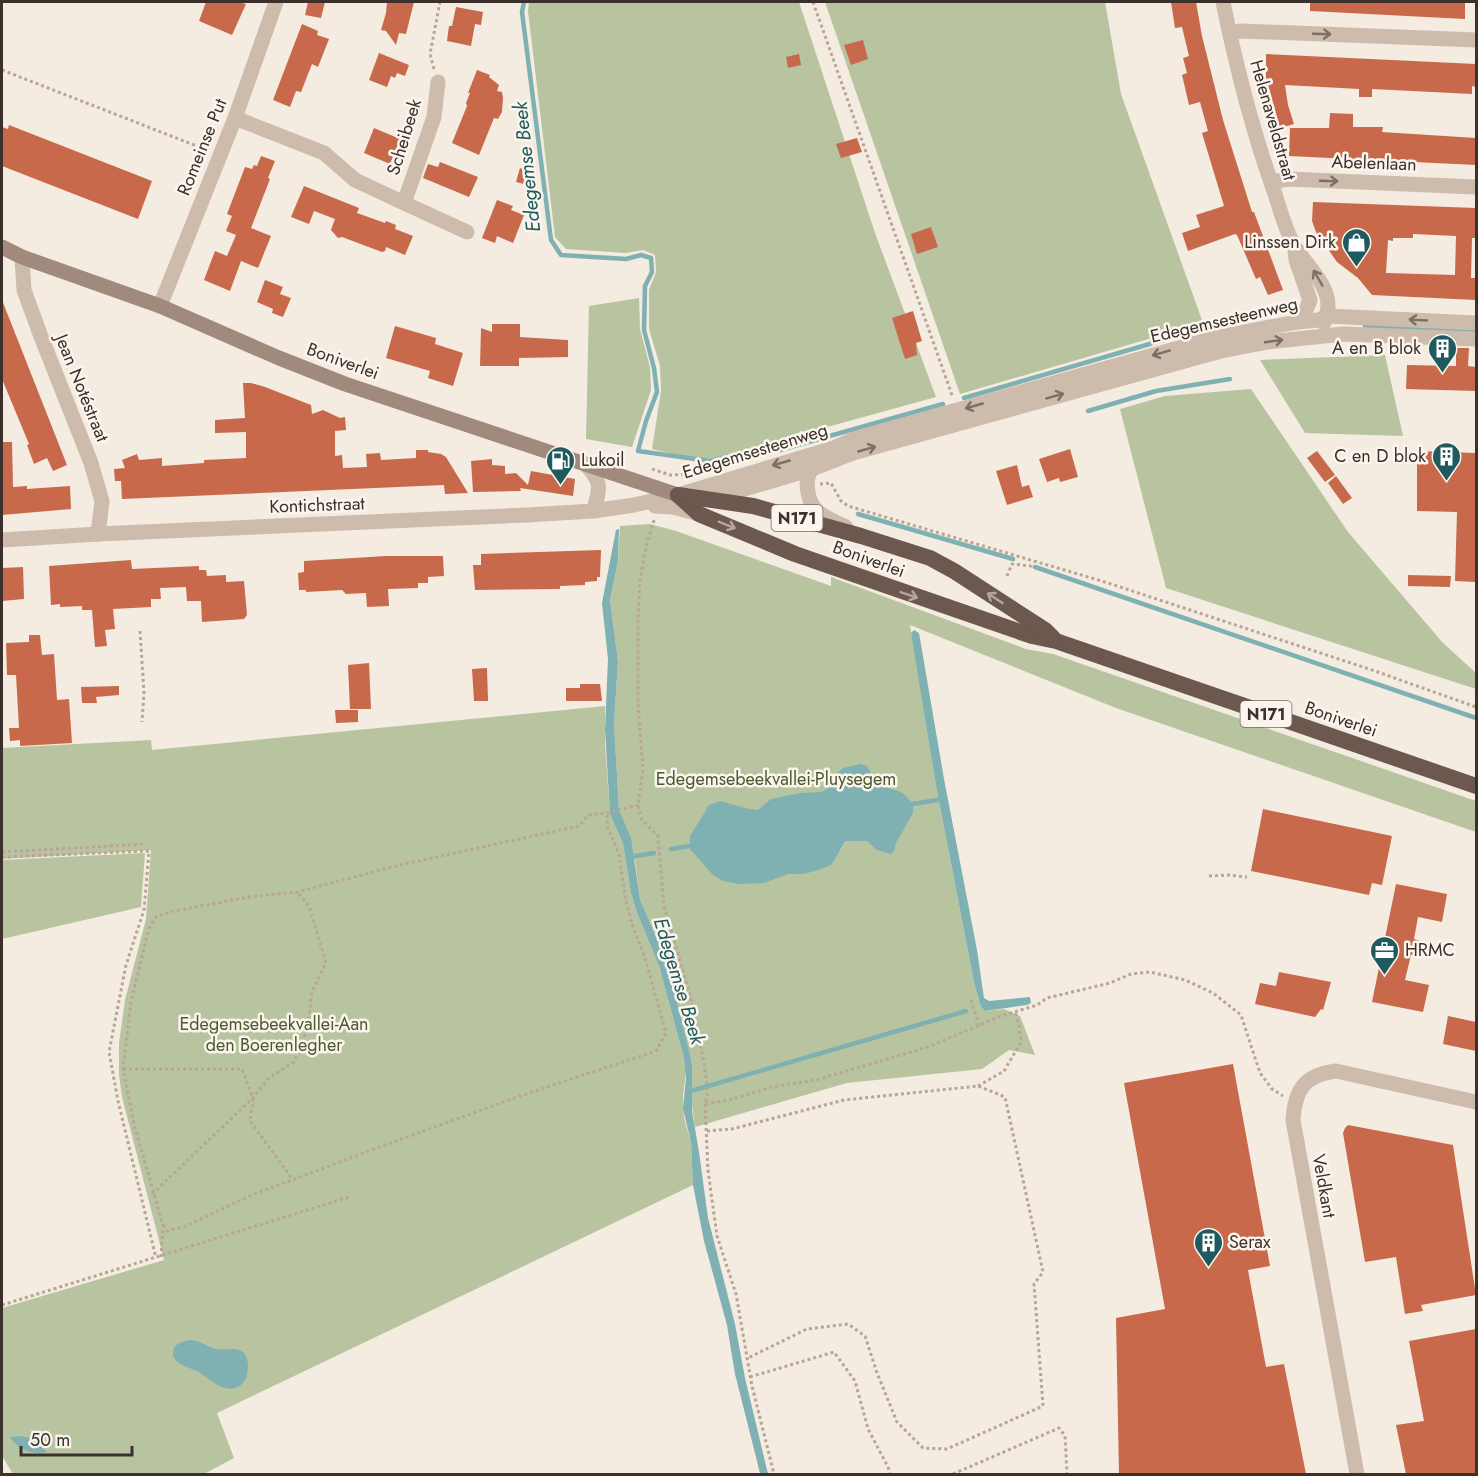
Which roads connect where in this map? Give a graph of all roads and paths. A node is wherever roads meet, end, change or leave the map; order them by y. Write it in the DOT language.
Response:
graph roads {
  1 [pos="276,2"];
  2 [pos="440,2"];
  3 [pos="813,2"];
  4 [pos="1223,2"];
  5 [pos="1230,33"];
  6 [pos="1476,40"];
  7 [pos="2,70"];
  8 [pos="438,82"];
  9 [pos="235,118"];
  10 [pos="219,155"];
  11 [pos="1270,182"];
  12 [pos="1476,187"];
  13 [pos="404,203"];
  14 [pos="467,232"];
  15 [pos="2,247"];
  16 [pos="1295,247"];
  17 [pos="22,257"];
  18 [pos="160,306"];
  19 [pos="1327,316"];
  20 [pos="1297,322"];
  21 [pos="1476,322"];
  22 [pos="1302,338"];
  23 [pos="1243,339"];
  24 [pos="1476,339"];
  25 [pos="957,410"];
  26 [pos="584,463"];
  27 [pos="812,469"];
  28 [pos="807,486"];
  29 [pos="678,495"];
  30 [pos="634,505"];
  31 [pos="593,511"];
  32 [pos="699,514"];
  33 [pos="655,517"];
  34 [pos="98,534"];
  35 [pos="861,536"];
  36 [pos="2,540"];
  37 [pos="1032,562"];
  38 [pos="1007,576"];
  39 [pos="140,632"];
  40 [pos="1056,641"];
  41 [pos="1476,707"];
  42 [pos="142,722"];
  43 [pos="1476,786"];
  44 [pos="638,805"];
  45 [pos="608,812"];
  46 [pos="145,844"];
  47 [pos="2,852"];
  48 [pos="2,857"];
  49 [pos="1209,876"];
  50 [pos="1247,877"];
  51 [pos="297,892"];
  52 [pos="140,926"];
  53 [pos="149,928"];
  54 [pos="971,1000"];
  55 [pos="1015,1011"];
  56 [pos="979,1026"];
  57 [pos="123,1069"];
  58 [pos="978,1086"];
  59 [pos="253,1098"];
  60 [pos="1476,1102"];
  61 [pos="705,1104"];
  62 [pos="1294,1104"];
  63 [pos="707,1131"];
  64 [pos="293,1180"];
  65 [pos="152,1194"];
  66 [pos="349,1197"];
  67 [pos="162,1225"];
  68 [pos="161,1257"];
  69 [pos="156,1258"];
  70 [pos="2,1305"];
  71 [pos="747,1358"];
  72 [pos="750,1377"];
  73 [pos="774,1474"];
  74 [pos="890,1474"];
  75 [pos="953,1474"];
  76 [pos="1067,1474"];
  77 [pos="1357,1474"];
  1 -- 9 [label="street, Romeinse Put"];
  2 -- 8 [label="path"];
  3 -- 25 [label="path"];
  4 -- 5 [label="street, Helenaveldstraat"];
  5 -- 6 [label="street, one-way"];
  5 -- 11 [label="street, Helenaveldstraat"];
  7 -- 10 [label="path"];
  8 -- 13 [label="street, Scheibeek"];
  9 -- 10 [label="street, Romeinse Put"];
  9 -- 13 [label="street, Scheibeek"];
  10 -- 18 [label="street, Romeinse Put"];
  11 -- 12 [label="street, Abelenlaan, one-way"];
  11 -- 16 [label="street, Helenaveldstraat"];
  13 -- 14 [label="street, Scheibeek"];
  15 -- 17 [label="main road, Boniverlei / N171"];
  19 -- 16 [label="street, Helenaveldstraat, one-way"];
  16 -- 20 [label="street, Helenaveldstraat"];
  17 -- 18 [label="main road, Boniverlei / N171"];
  17 -- 34 [label="street, Jean Notéstraat"];
  18 -- 26 [label="main road, Boniverlei / N171"];
  19 -- 20 [label="street, Edegemsesteenweg"];
  21 -- 19 [label="street, Edegemsesteenweg, one-way"];
  19 -- 22 [label="street, Edegemsesteenweg"];
  20 -- 23 [label="street, Edegemsesteenweg"];
  23 -- 22 [label="street, Edegemsesteenweg, one-way"];
  22 -- 24 [label="street, Edegemsesteenweg"];
  23 -- 25 [label="street, Edegemsesteenweg, one-way"];
  27 -- 23 [label="street, Edegemsesteenweg, one-way"];
  25 -- 29 [label="street, Edegemsesteenweg, one-way"];
  26 -- 29 [label="main road, Boniverlei / N171"];
  26 -- 31 [label="street"];
  27 -- 28 [label="street"];
  27 -- 29 [label="street, Edegemsesteenweg"];
  28 -- 35 [label="street, Boniverlei"];
  28 -- 37 [label="path"];
  29 -- 30 [label="street, Kontichstraat"];
  29 -- 32 [label="highway, Boniverlei / N171"];
  29 -- 35 [label="highway, Boniverlei / N171"];
  30 -- 31 [label="street, Kontichstraat"];
  30 -- 32 [label="street, Kontichstraat"];
  31 -- 34 [label="street, Kontichstraat"];
  32 -- 40 [label="highway, Boniverlei / N171, one-way"];
  33 -- 44 [label="path"];
  34 -- 36 [label="street, Kontichstraat"];
  40 -- 35 [label="highway, Boniverlei / N171, one-way"];
  37 -- 38 [label="path"];
  37 -- 41 [label="path"];
  39 -- 42 [label="path"];
  40 -- 43 [label="highway, Boniverlei / N171"];
  44 -- 45 [label="path"];
  44 -- 61 [label="path"];
  45 -- 51 [label="path"];
  45 -- 64 [label="path"];
  46 -- 47 [label="path"];
  48 -- 52 [label="path"];
  49 -- 50 [label="path"];
  51 -- 53 [label="path"];
  51 -- 59 [label="path, bridge"];
  52 -- 53 [label="path"];
  52 -- 69 [label="path"];
  53 -- 57 [label="path"];
  54 -- 56 [label="path"];
  55 -- 56 [label="path"];
  55 -- 58 [label="path"];
  55 -- 62 [label="path"];
  56 -- 61 [label="path"];
  57 -- 59 [label="path"];
  57 -- 65 [label="path"];
  58 -- 63 [label="path"];
  58 -- 71 [label="path"];
  59 -- 64 [label="path"];
  59 -- 65 [label="path, bridge"];
  60 -- 62 [label="street"];
  61 -- 63 [label="path"];
  62 -- 77 [label="street, Veldkant"];
  63 -- 71 [label="path"];
  64 -- 67 [label="path"];
  65 -- 67 [label="path"];
  66 -- 68 [label="path"];
  67 -- 68 [label="path"];
  68 -- 69 [label="path"];
  69 -- 70 [label="path"];
  71 -- 72 [label="path"];
  72 -- 73 [label="path"];
  72 -- 74 [label="path"];
  75 -- 76 [label="path"];
}
